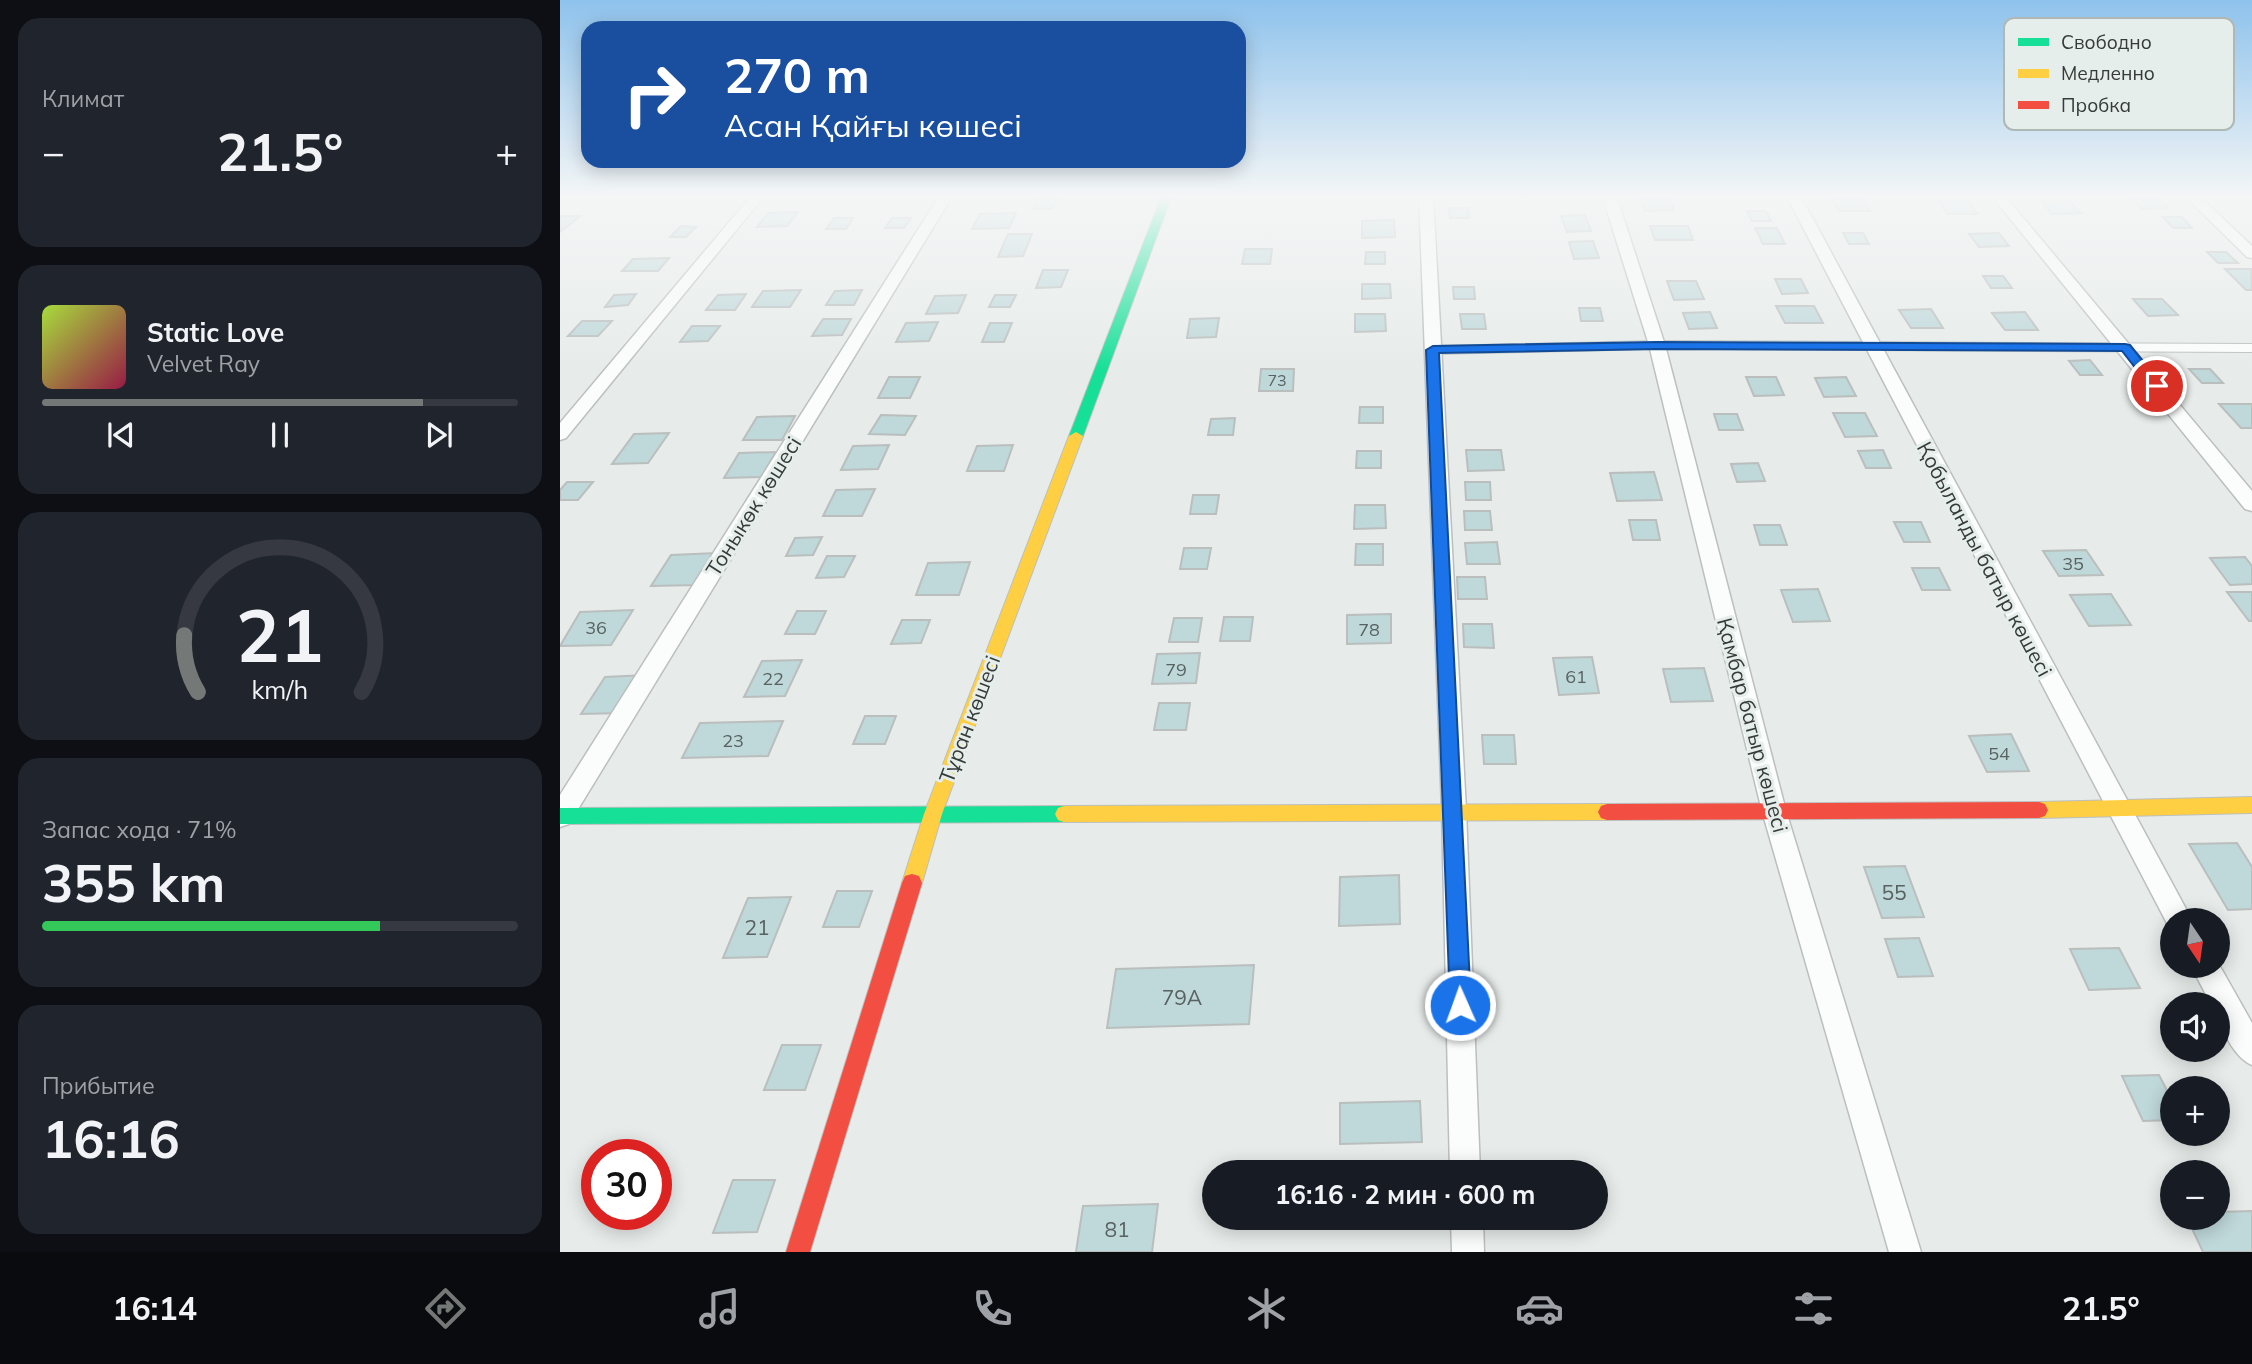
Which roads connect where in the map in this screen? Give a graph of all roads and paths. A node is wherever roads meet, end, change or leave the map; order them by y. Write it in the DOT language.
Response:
graph roads {
  1 [pos="710,253"];
  2 [pos="911,253"];
  3 [pos="1145,253"];
  4 [pos="1429,253"];
  5 [pos="1628,253"];
  6 [pos="1824,253"];
  7 [pos="2046,253"];
  8 [pos="1657,345"];
  9 [pos="1872,346"];
  10 [pos="2125,347"];
  11 [pos="2252,348"];
  12 [pos="1433,350"];
  13 [pos="560,434"];
  14 [pos="2252,504"];
  15 [pos="2252,805"];
  16 [pos="1454,810"];
  17 [pos="2118,810"];
  18 [pos="1774,811"];
  19 [pos="933,814"];
  20 [pos="560,816"];
  21 [pos="2172,908"];
  22 [pos="2212,978"];
  23 [pos="2252,1051"];
  24 [pos="1465,1160"];
  25 [pos="1467,1230"];
  26 [pos="798,1252"];
  27 [pos="1468,1252"];
  28 [pos="1905,1252"];
  1 -- 13 [label="street"];
  2 -- 20 [label="street, Тоныкөк көшесі"];
  3 -- 19 [label="street, Тұран көшесі"];
  4 -- 12 [label="street"];
  5 -- 8 [label="street, Қамбар батыр көшесі"];
  6 -- 9 [label="street, Қобыланды батыр көшесі"];
  7 -- 10 [label="street"];
  8 -- 9 [label="lane"];
  8 -- 12 [label="lane"];
  8 -- 18 [label="street, Қамбар батыр көшесі"];
  9 -- 10 [label="lane"];
  9 -- 17 [label="street, Қобыланды батыр көшесі"];
  10 -- 11 [label="lane"];
  10 -- 14 [label="street"];
  12 -- 16 [label="street"];
  15 -- 17 [label="street"];
  16 -- 18 [label="street"];
  16 -- 19 [label="street"];
  16 -- 24 [label="street"];
  17 -- 18 [label="street"];
  17 -- 21 [label="street, Қобыланды батыр көшесі"];
  18 -- 28 [label="street, Қамбар батыр көшесі"];
  19 -- 20 [label="street"];
  19 -- 26 [label="street, Тұран көшесі"];
  22 -- 23 [label="street"];
  25 -- 27 [label="street"];
}
